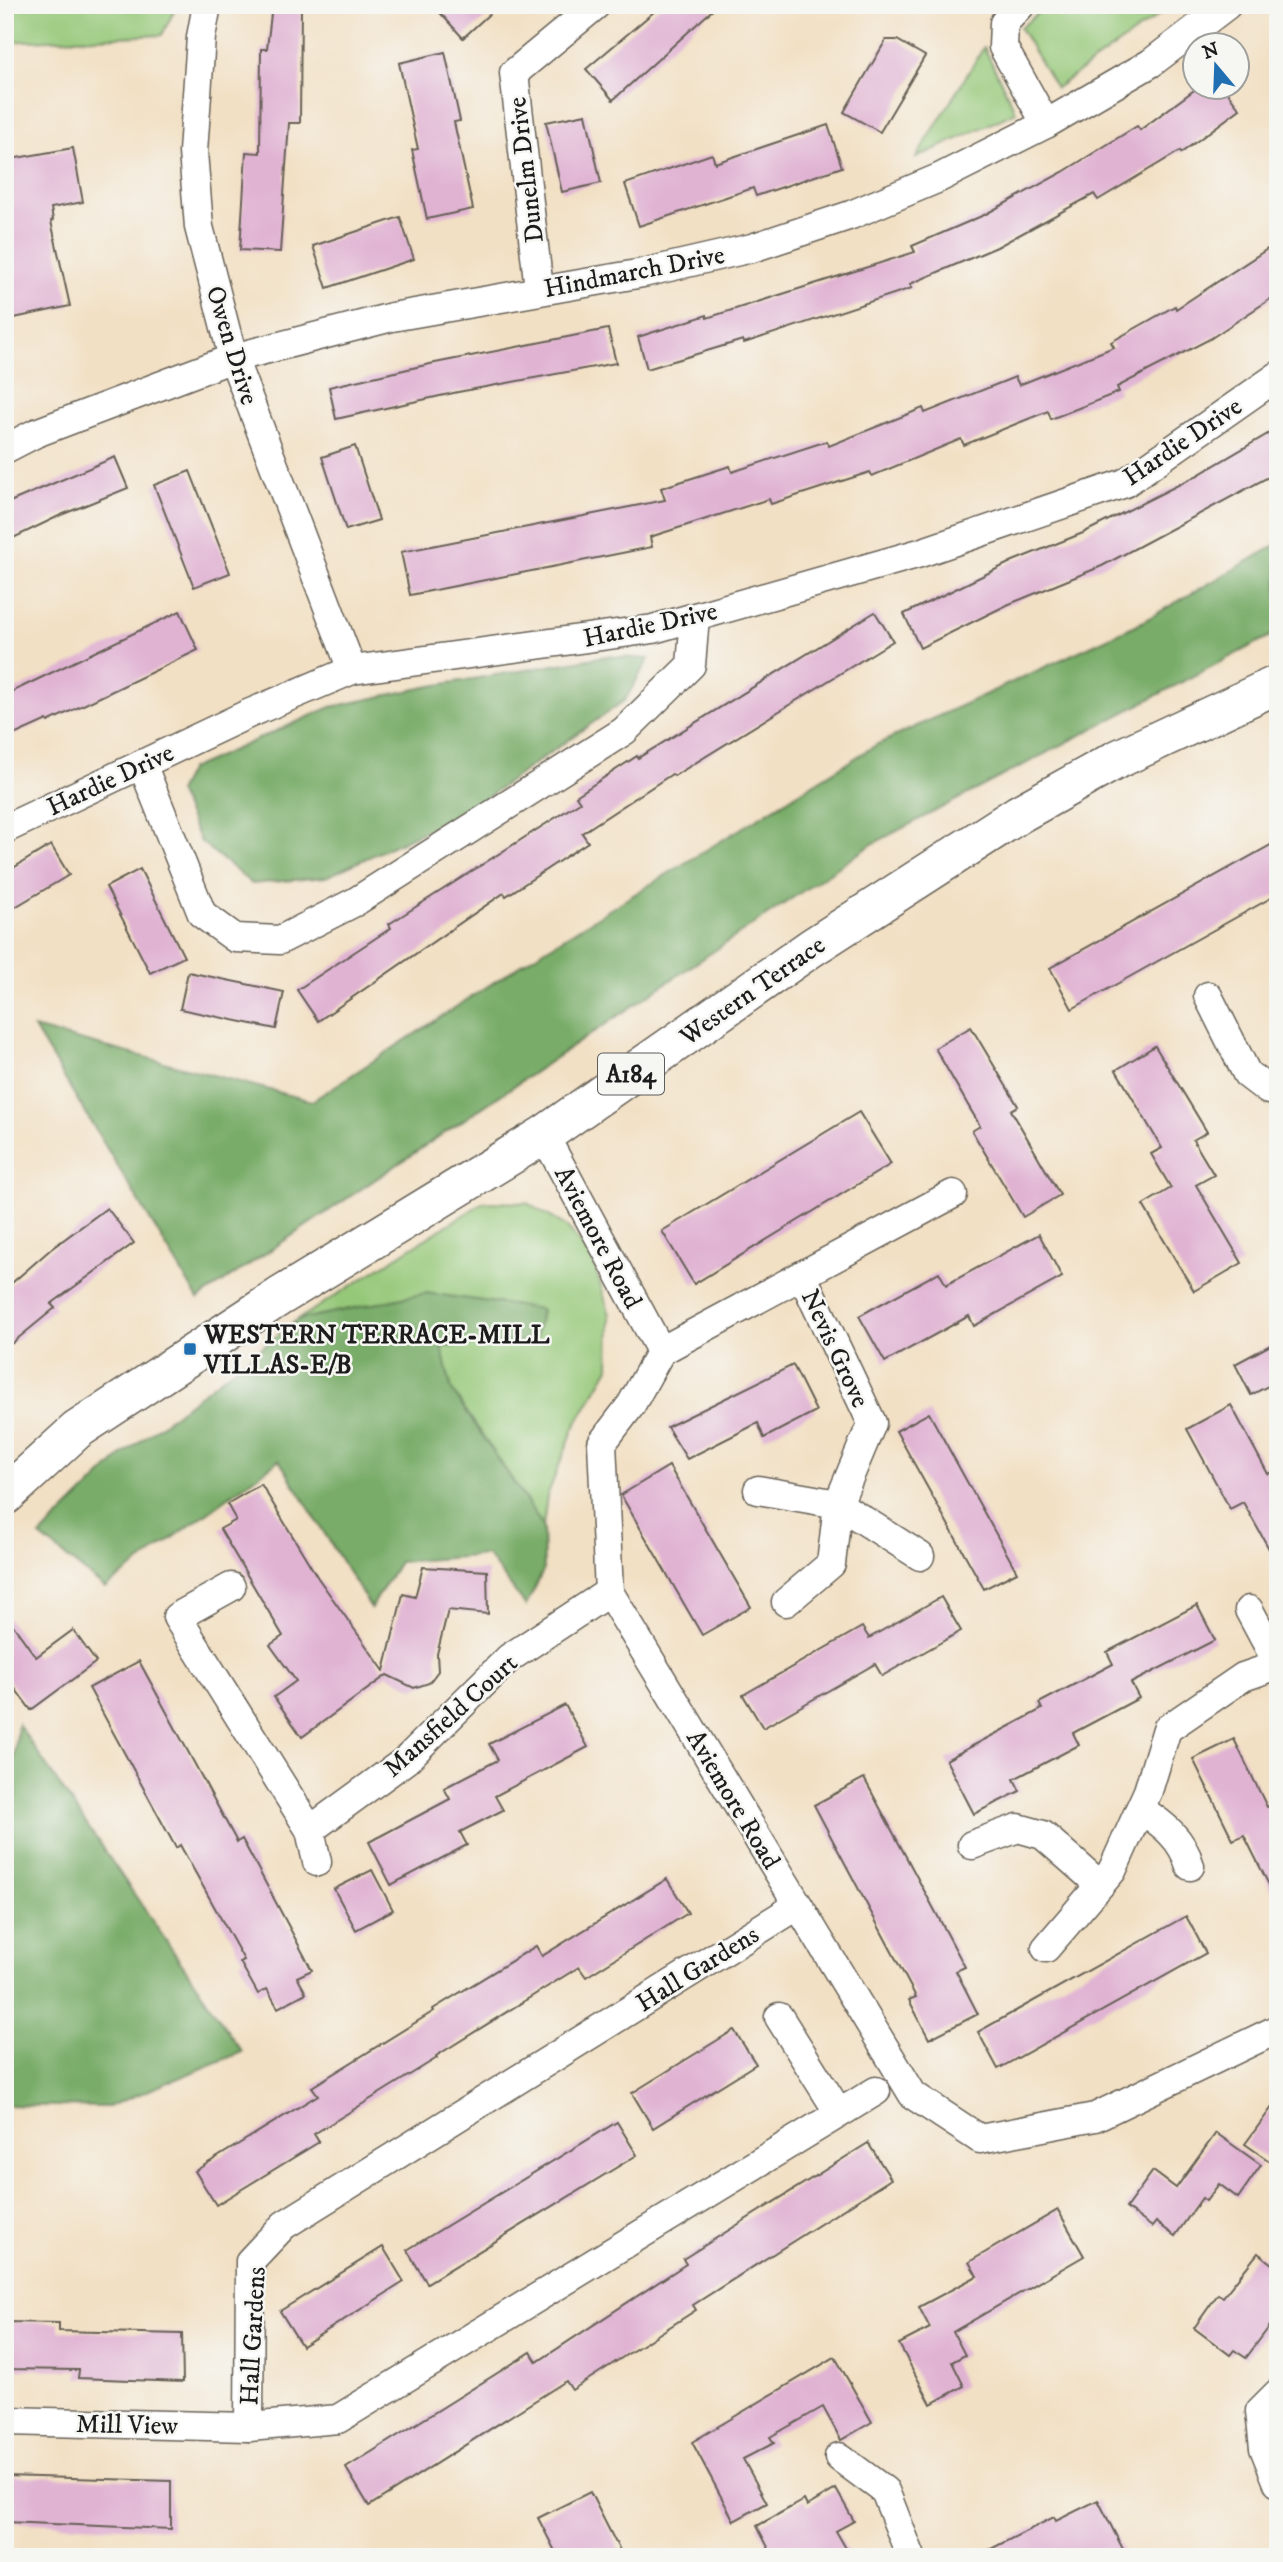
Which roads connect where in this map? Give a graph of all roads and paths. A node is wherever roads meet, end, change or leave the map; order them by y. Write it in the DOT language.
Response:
graph roads {
  1 [pos="207,5"];
  2 [pos="596,5"];
  3 [pos="1020,5"];
  4 [pos="1227,5"];
  5 [pos="1046,124"];
  6 [pos="539,289"];
  7 [pos="233,358"];
  8 [pos="1278,376"];
  9 [pos="5,449"];
  10 [pos="695,617"];
  11 [pos="352,670"];
  12 [pos="1278,684"];
  13 [pos="142,764"];
  14 [pos="5,829"];
  15 [pos="1208,996"];
  16 [pos="1278,1089"];
  17 [pos="544,1135"];
  18 [pos="953,1194"];
  19 [pos="802,1275"];
  20 [pos="661,1351"];
  21 [pos="758,1490"];
  22 [pos="5,1496"];
  23 [pos="838,1504"];
  24 [pos="920,1556"];
  25 [pos="230,1587"];
  26 [pos="608,1592"];
  27 [pos="786,1602"];
  28 [pos="1249,1610"];
  29 [pos="1278,1665"];
  30 [pos="1140,1809"];
  31 [pos="310,1830"];
  32 [pos="972,1845"];
  33 [pos="317,1862"];
  34 [pos="1190,1866"];
  35 [pos="1100,1885"];
  36 [pos="797,1906"];
  37 [pos="1046,1948"];
  38 [pos="779,2017"];
  39 [pos="1278,2029"];
  40 [pos="876,2091"];
  41 [pos="839,2113"];
  42 [pos="1278,2393"];
  43 [pos="5,2421"];
  44 [pos="249,2427"];
  45 [pos="839,2457"];
  46 [pos="1278,2483"];
  47 [pos="911,2557"];
  1 -- 7 [label="street, Owen Drive"];
  2 -- 6 [label="street, Dunelm Drive"];
  3 -- 5 [label="street"];
  4 -- 5 [label="street, Hindmarch Drive"];
  5 -- 6 [label="street, Hindmarch Drive"];
  6 -- 7 [label="street, Hindmarch Drive"];
  7 -- 9 [label="street, Hindmarch Drive"];
  7 -- 11 [label="street, Owen Drive"];
  8 -- 10 [label="street, Hardie Drive"];
  10 -- 11 [label="street, Hardie Drive"];
  10 -- 13 [label="street"];
  11 -- 13 [label="street, Hardie Drive"];
  12 -- 17 [label="main road, Western Terrace / A184"];
  13 -- 14 [label="street, Hardie Drive"];
  15 -- 16 [label="street"];
  17 -- 20 [label="street, Aviemore Road"];
  17 -- 22 [label="main road, Western Terrace / A184"];
  18 -- 19 [label="street"];
  19 -- 20 [label="street"];
  19 -- 23 [label="street, Nevis Grove"];
  20 -- 26 [label="street, Aviemore Road"];
  21 -- 23 [label="street"];
  23 -- 24 [label="street"];
  23 -- 27 [label="street, Nevis Grove"];
  25 -- 31 [label="street"];
  26 -- 31 [label="street, Mansfield Court"];
  26 -- 36 [label="street, Aviemore Road"];
  28 -- 29 [label="street"];
  29 -- 30 [label="street"];
  30 -- 34 [label="street"];
  30 -- 35 [label="street"];
  31 -- 33 [label="street"];
  32 -- 35 [label="street"];
  35 -- 37 [label="street"];
  36 -- 39 [label="street, Aviemore Road"];
  36 -- 44 [label="street, Hall Gardens"];
  38 -- 41 [label="street"];
  40 -- 41 [label="street, Hall Gardens"];
  41 -- 44 [label="street, Hall Gardens"];
  42 -- 46 [label="street"];
  43 -- 44 [label="street, Mill View"];
  45 -- 47 [label="street"];
}
